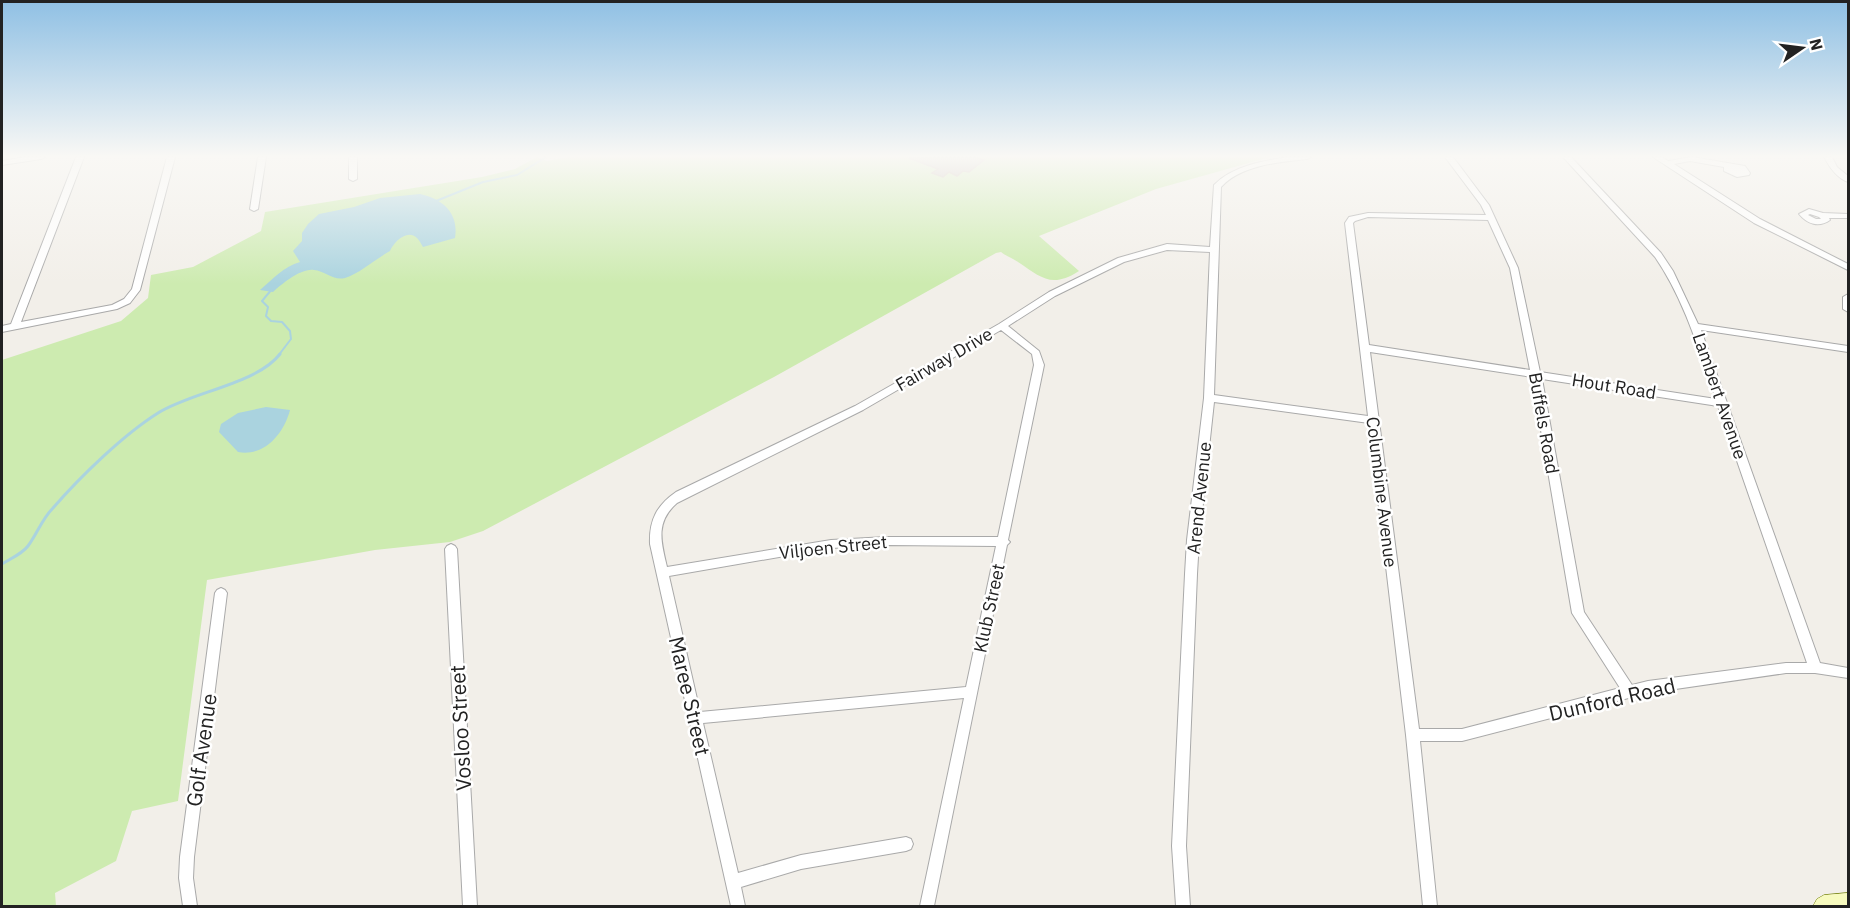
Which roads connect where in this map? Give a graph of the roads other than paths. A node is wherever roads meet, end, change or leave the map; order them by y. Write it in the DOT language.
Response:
graph roads {
  1 [pos="64,199"];
  2 [pos="160,199"];
  3 [pos="255,199"];
  4 [pos="1216,199"];
  5 [pos="1481,199"];
  6 [pos="1606,199"];
  7 [pos="1724,199"];
  8 [pos="254,209"];
  9 [pos="1822,215"];
  10 [pos="1848,216"];
  11 [pos="1492,218"];
  12 [pos="1214,250"];
  13 [pos="1848,267"];
  14 [pos="1848,297"];
  15 [pos="1848,309"];
  16 [pos="1002,326"];
  17 [pos="1695,326"];
  18 [pos="15,327"];
  19 [pos="2,329"];
  20 [pos="1365,348"];
  21 [pos="1848,349"];
  22 [pos="1536,374"];
  23 [pos="1209,398"];
  24 [pos="1721,403"];
  25 [pos="1373,420"];
  26 [pos="680,495"];
  27 [pos="1004,542"];
  28 [pos="451,549"];
  29 [pos="663,572"];
  30 [pos="221,593"];
  31 [pos="1815,668"];
  32 [pos="1848,673"];
  33 [pos="1629,691"];
  34 [pos="971,692"];
  35 [pos="696,718"];
  36 [pos="1413,735"];
  37 [pos="906,844"];
  38 [pos="732,882"];
  39 [pos="1848,904"];
  40 [pos="190,906"];
  41 [pos="470,906"];
  42 [pos="738,906"];
  43 [pos="927,906"];
  44 [pos="1183,906"];
  45 [pos="1430,906"];
  46 [pos="1824,906"];
  1 -- 18 [label="street"];
  2 -- 18 [label="street"];
  3 -- 8 [label="street"];
  4 -- 12 [label="street, Arend Avenue"];
  5 -- 11 [label="street, Buffels Road"];
  6 -- 17 [label="street, Lambert Avenue"];
  7 -- 13 [label="street"];
  9 -- 10 [label="street"];
  11 -- 20 [label="street, Columbine Avenue"];
  11 -- 22 [label="street, Buffels Road"];
  12 -- 16 [label="street, Fairway Drive"];
  12 -- 23 [label="street, Arend Avenue"];
  14 -- 15 [label="street"];
  16 -- 26 [label="street, Fairway Drive"];
  16 -- 27 [label="street, Klub Street"];
  17 -- 21 [label="street"];
  17 -- 24 [label="street, Lambert Avenue"];
  18 -- 19 [label="street"];
  20 -- 22 [label="street, Hout Road"];
  20 -- 25 [label="street, Columbine Avenue"];
  22 -- 24 [label="street, Hout Road"];
  22 -- 33 [label="street, Buffels Road"];
  23 -- 25 [label="street"];
  23 -- 44 [label="street, Arend Avenue"];
  24 -- 31 [label="street, Lambert Avenue"];
  25 -- 36 [label="street, Columbine Avenue"];
  26 -- 29 [label="street, Maree Street"];
  27 -- 29 [label="street, Viljoen Street"];
  27 -- 34 [label="street, Klub Street"];
  28 -- 41 [label="street, Vosloo Street"];
  29 -- 35 [label="street, Maree Street"];
  30 -- 40 [label="street, Golf Avenue"];
  31 -- 32 [label="street, Dunford Road"];
  31 -- 33 [label="street, Dunford Road"];
  33 -- 36 [label="street, Dunford Road"];
  34 -- 35 [label="street"];
  34 -- 43 [label="street, Klub Street"];
  35 -- 38 [label="street, Maree Street"];
  36 -- 45 [label="street, Columbine Avenue"];
  37 -- 38 [label="street"];
  38 -- 42 [label="street, Maree Street"];
  39 -- 46 [label="main road"];
}
